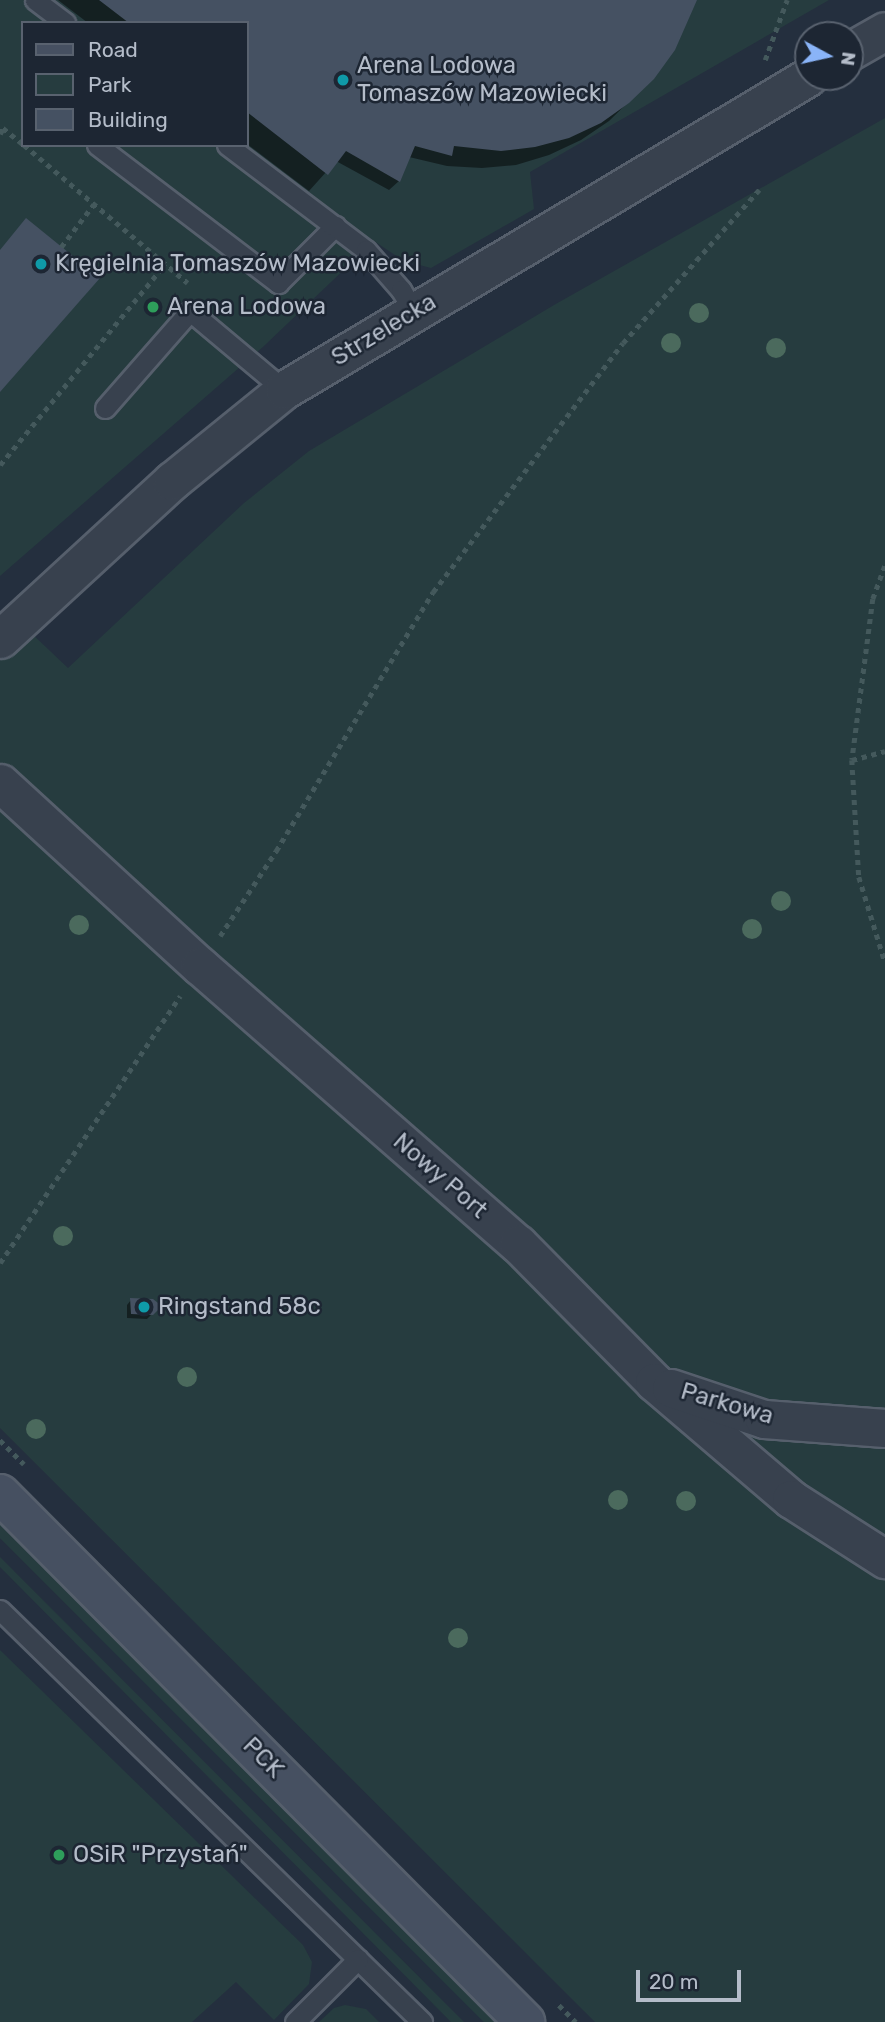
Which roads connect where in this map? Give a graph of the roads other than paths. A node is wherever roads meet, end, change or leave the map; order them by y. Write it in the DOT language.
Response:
graph roads {
  1 [pos="35,0"];
  2 [pos="62,21"];
  3 [pos="885,31"];
  4 [pos="864,43"];
  5 [pos="794,85"];
  6 [pos="100,147"];
  7 [pos="230,147"];
  8 [pos="335,226"];
  9 [pos="414,312"];
  10 [pos="284,390"];
  11 [pos="105,408"];
  12 [pos="0,639"];
  13 [pos="0,783"];
  14 [pos="654,1382"];
  15 [pos="885,1428"];
  16 [pos="0,1494"];
  17 [pos="885,1559"];
  18 [pos="0,1610"];
  19 [pos="358,1959"];
  20 [pos="295,2022"];
  21 [pos="422,2022"];
  22 [pos="525,2022"];
  1 -- 2 [label="lane"];
  3 -- 4 [label="street"];
  5 -- 9 [label="street, Strzelecka"];
  6 -- 8 [label="lane"];
  7 -- 8 [label="lane"];
  8 -- 9 [label="lane"];
  9 -- 10 [label="street, Strzelecka"];
  10 -- 11 [label="lane"];
  10 -- 12 [label="street, Strzelecka"];
  13 -- 14 [label="street, Nowy Port"];
  14 -- 15 [label="street, Parkowa"];
  14 -- 17 [label="street, Nowy Port"];
  16 -- 22 [label="street, PCK"];
  18 -- 19 [label="lane"];
  19 -- 20 [label="lane"];
  19 -- 21 [label="lane"];
}
